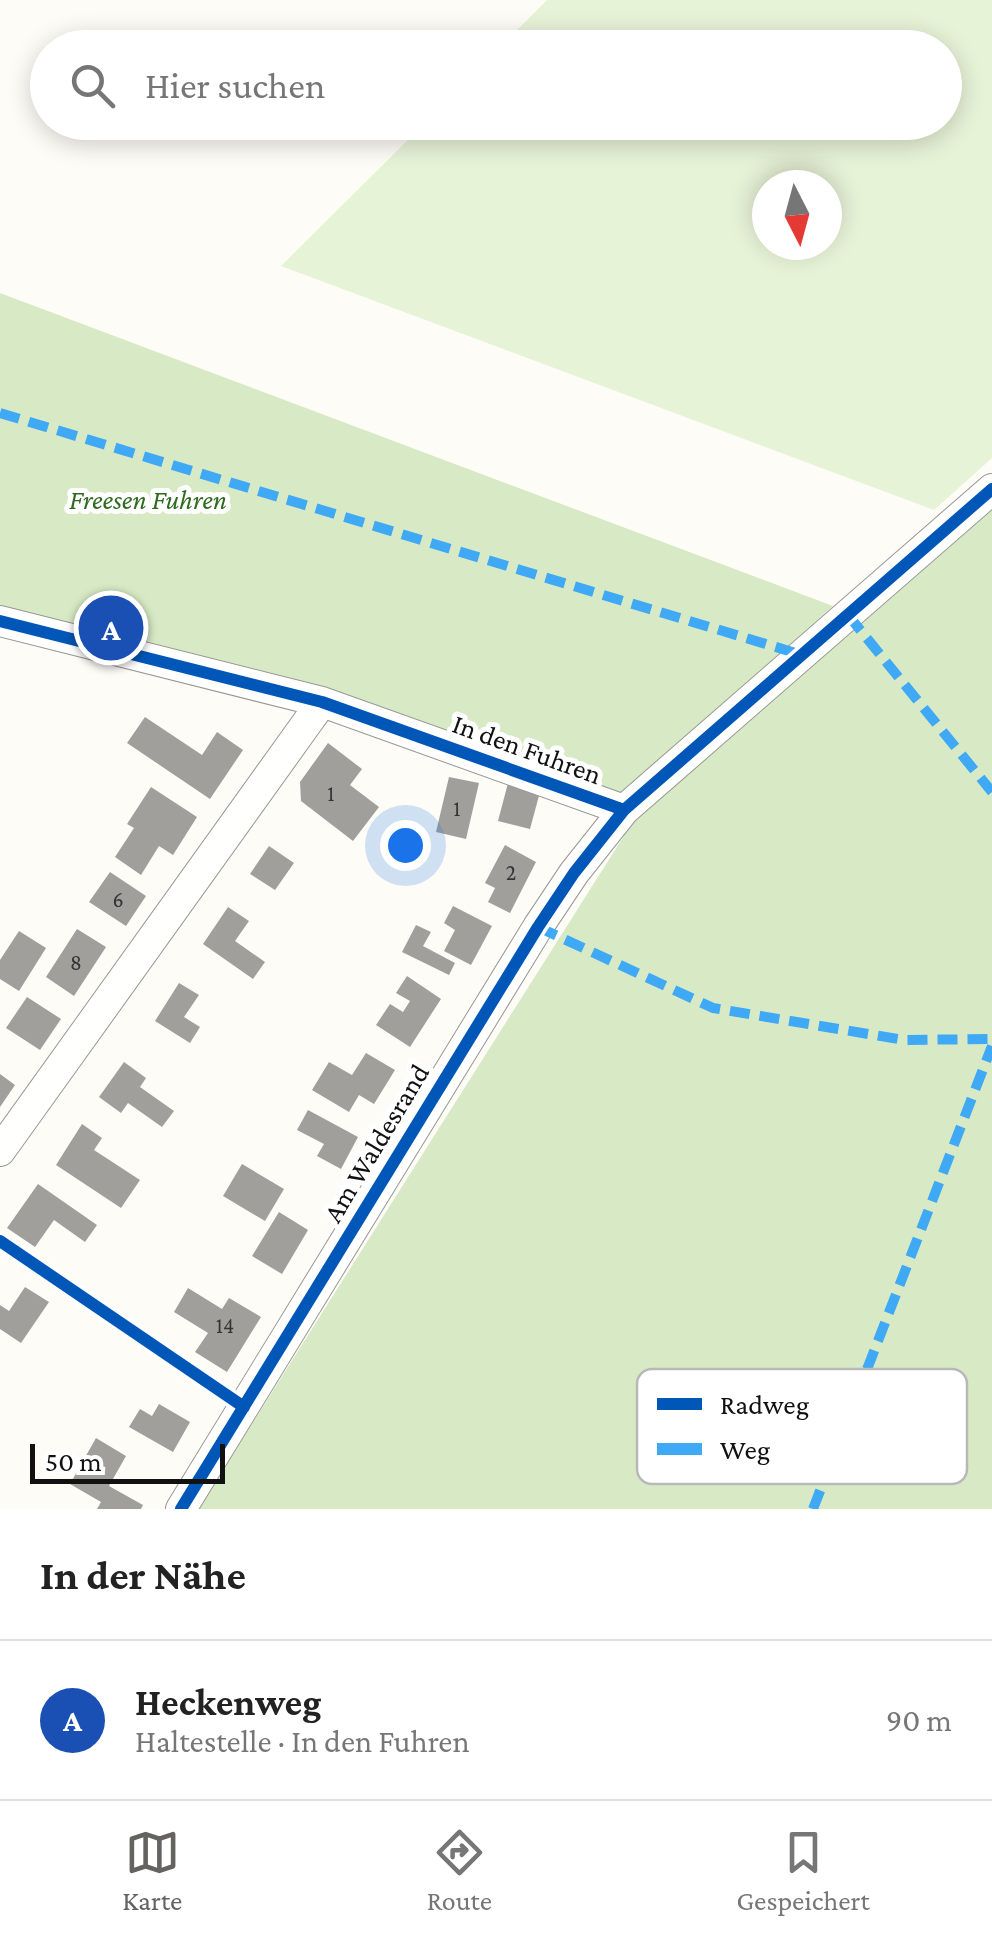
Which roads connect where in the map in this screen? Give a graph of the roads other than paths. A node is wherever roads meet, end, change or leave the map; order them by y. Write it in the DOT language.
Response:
graph roads {
  1 [pos="992,489"];
  2 [pos="0,621"];
  3 [pos="322,702"];
  4 [pos="624,810"];
  5 [pos="0,1150"];
  6 [pos="182,1509"];
  1 -- 4 [label="street, In den Fuhren"];
  2 -- 3 [label="street, In den Fuhren"];
  3 -- 4 [label="street, In den Fuhren"];
  3 -- 5 [label="street"];
  4 -- 6 [label="street, Am Waldesrand"];
}
